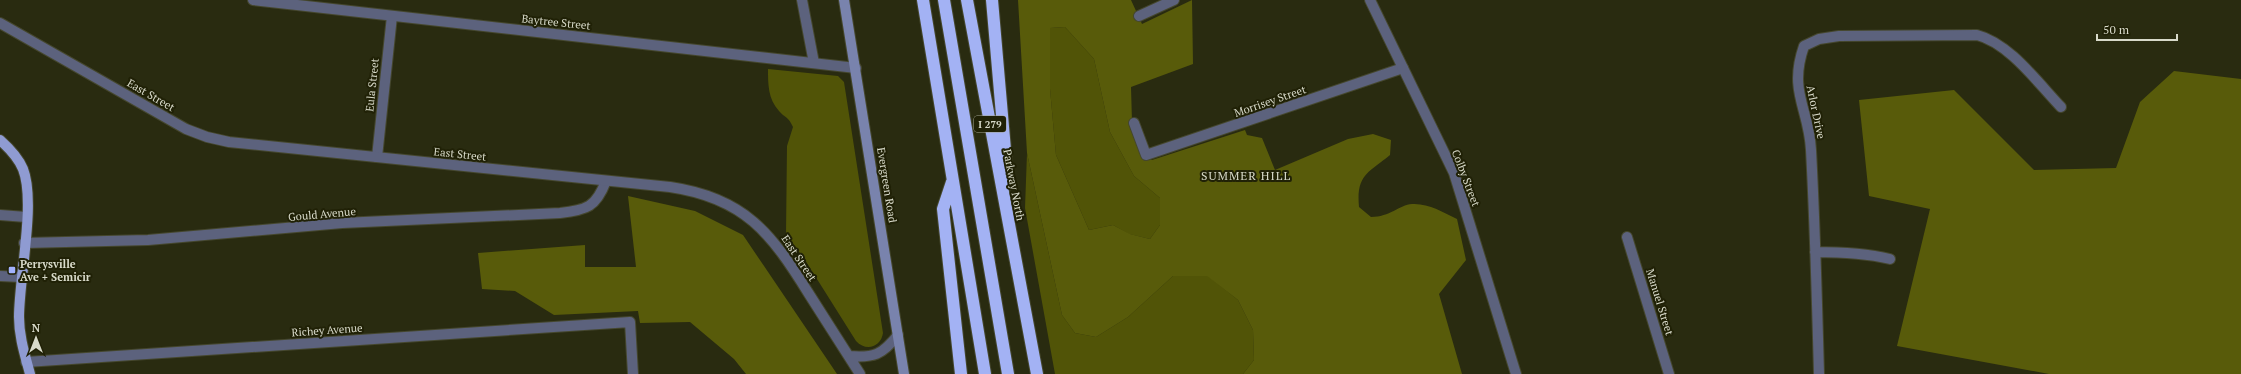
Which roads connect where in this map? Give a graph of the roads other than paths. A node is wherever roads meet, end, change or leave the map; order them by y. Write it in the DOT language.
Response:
graph roads {
  1 [pos="253,0"];
  2 [pos="802,0"];
  3 [pos="844,0"];
  4 [pos="923,0"];
  5 [pos="944,0"];
  6 [pos="967,0"];
  7 [pos="992,0"];
  8 [pos="1174,0"];
  9 [pos="1370,0"];
  10 [pos="392,16"];
  11 [pos="1139,16"];
  12 [pos="0,23"];
  13 [pos="814,63"];
  14 [pos="856,68"];
  15 [pos="1403,68"];
  16 [pos="2061,106"];
  17 [pos="1134,123"];
  18 [pos="0,140"];
  19 [pos="377,157"];
  20 [pos="954,179"];
  21 [pos="606,181"];
  22 [pos="0,215"];
  23 [pos="26,217"];
  24 [pos="1627,237"];
  25 [pos="24,243"];
  26 [pos="1013,247"];
  27 [pos="1815,252"];
  28 [pos="1890,259"];
  29 [pos="0,276"];
  30 [pos="22,276"];
  31 [pos="898,335"];
  32 [pos="849,356"];
  33 [pos="26,362"];
  34 [pos="30,374"];
  35 [pos="633,374"];
  36 [pos="860,374"];
  37 [pos="904,374"];
  38 [pos="961,374"];
  39 [pos="985,374"];
  40 [pos="1008,374"];
  41 [pos="1037,374"];
  42 [pos="1516,374"];
  43 [pos="1669,374"];
  44 [pos="1819,374"];
  1 -- 10 [label="street, Baytree Street"];
  2 -- 13 [label="street"];
  3 -- 14 [label="main road, Evergreen Road"];
  4 -- 20 [label="highway"];
  5 -- 40 [label="highway"];
  6 -- 26 [label="highway, Parkway North / I 279"];
  7 -- 26 [label="highway"];
  8 -- 11 [label="street"];
  9 -- 15 [label="street, Colby Street"];
  10 -- 13 [label="street, Baytree Street"];
  10 -- 19 [label="street, Eula Street"];
  12 -- 19 [label="street, East Street"];
  13 -- 14 [label="street, Baytree Street"];
  14 -- 31 [label="main road, Evergreen Road"];
  15 -- 17 [label="street, Morrisey Street"];
  15 -- 42 [label="street, Colby Street"];
  16 -- 27 [label="street, Arlor Drive"];
  18 -- 23 [label="main road"];
  19 -- 21 [label="street, East Street"];
  20 -- 38 [label="highway"];
  20 -- 39 [label="highway"];
  21 -- 25 [label="street, Gould Avenue"];
  21 -- 32 [label="street, East Street"];
  22 -- 23 [label="street"];
  23 -- 25 [label="main road"];
  24 -- 43 [label="street, Manuel Street"];
  25 -- 30 [label="main road"];
  26 -- 41 [label="highway, Parkway North / I 279"];
  27 -- 28 [label="street"];
  27 -- 44 [label="street, Arlor Drive"];
  29 -- 30 [label="street"];
  30 -- 33 [label="main road"];
  31 -- 32 [label="street"];
  31 -- 37 [label="main road, Evergreen Road"];
  32 -- 36 [label="street, East Street"];
  33 -- 34 [label="main road"];
  33 -- 35 [label="street, Richey Avenue"];
}
